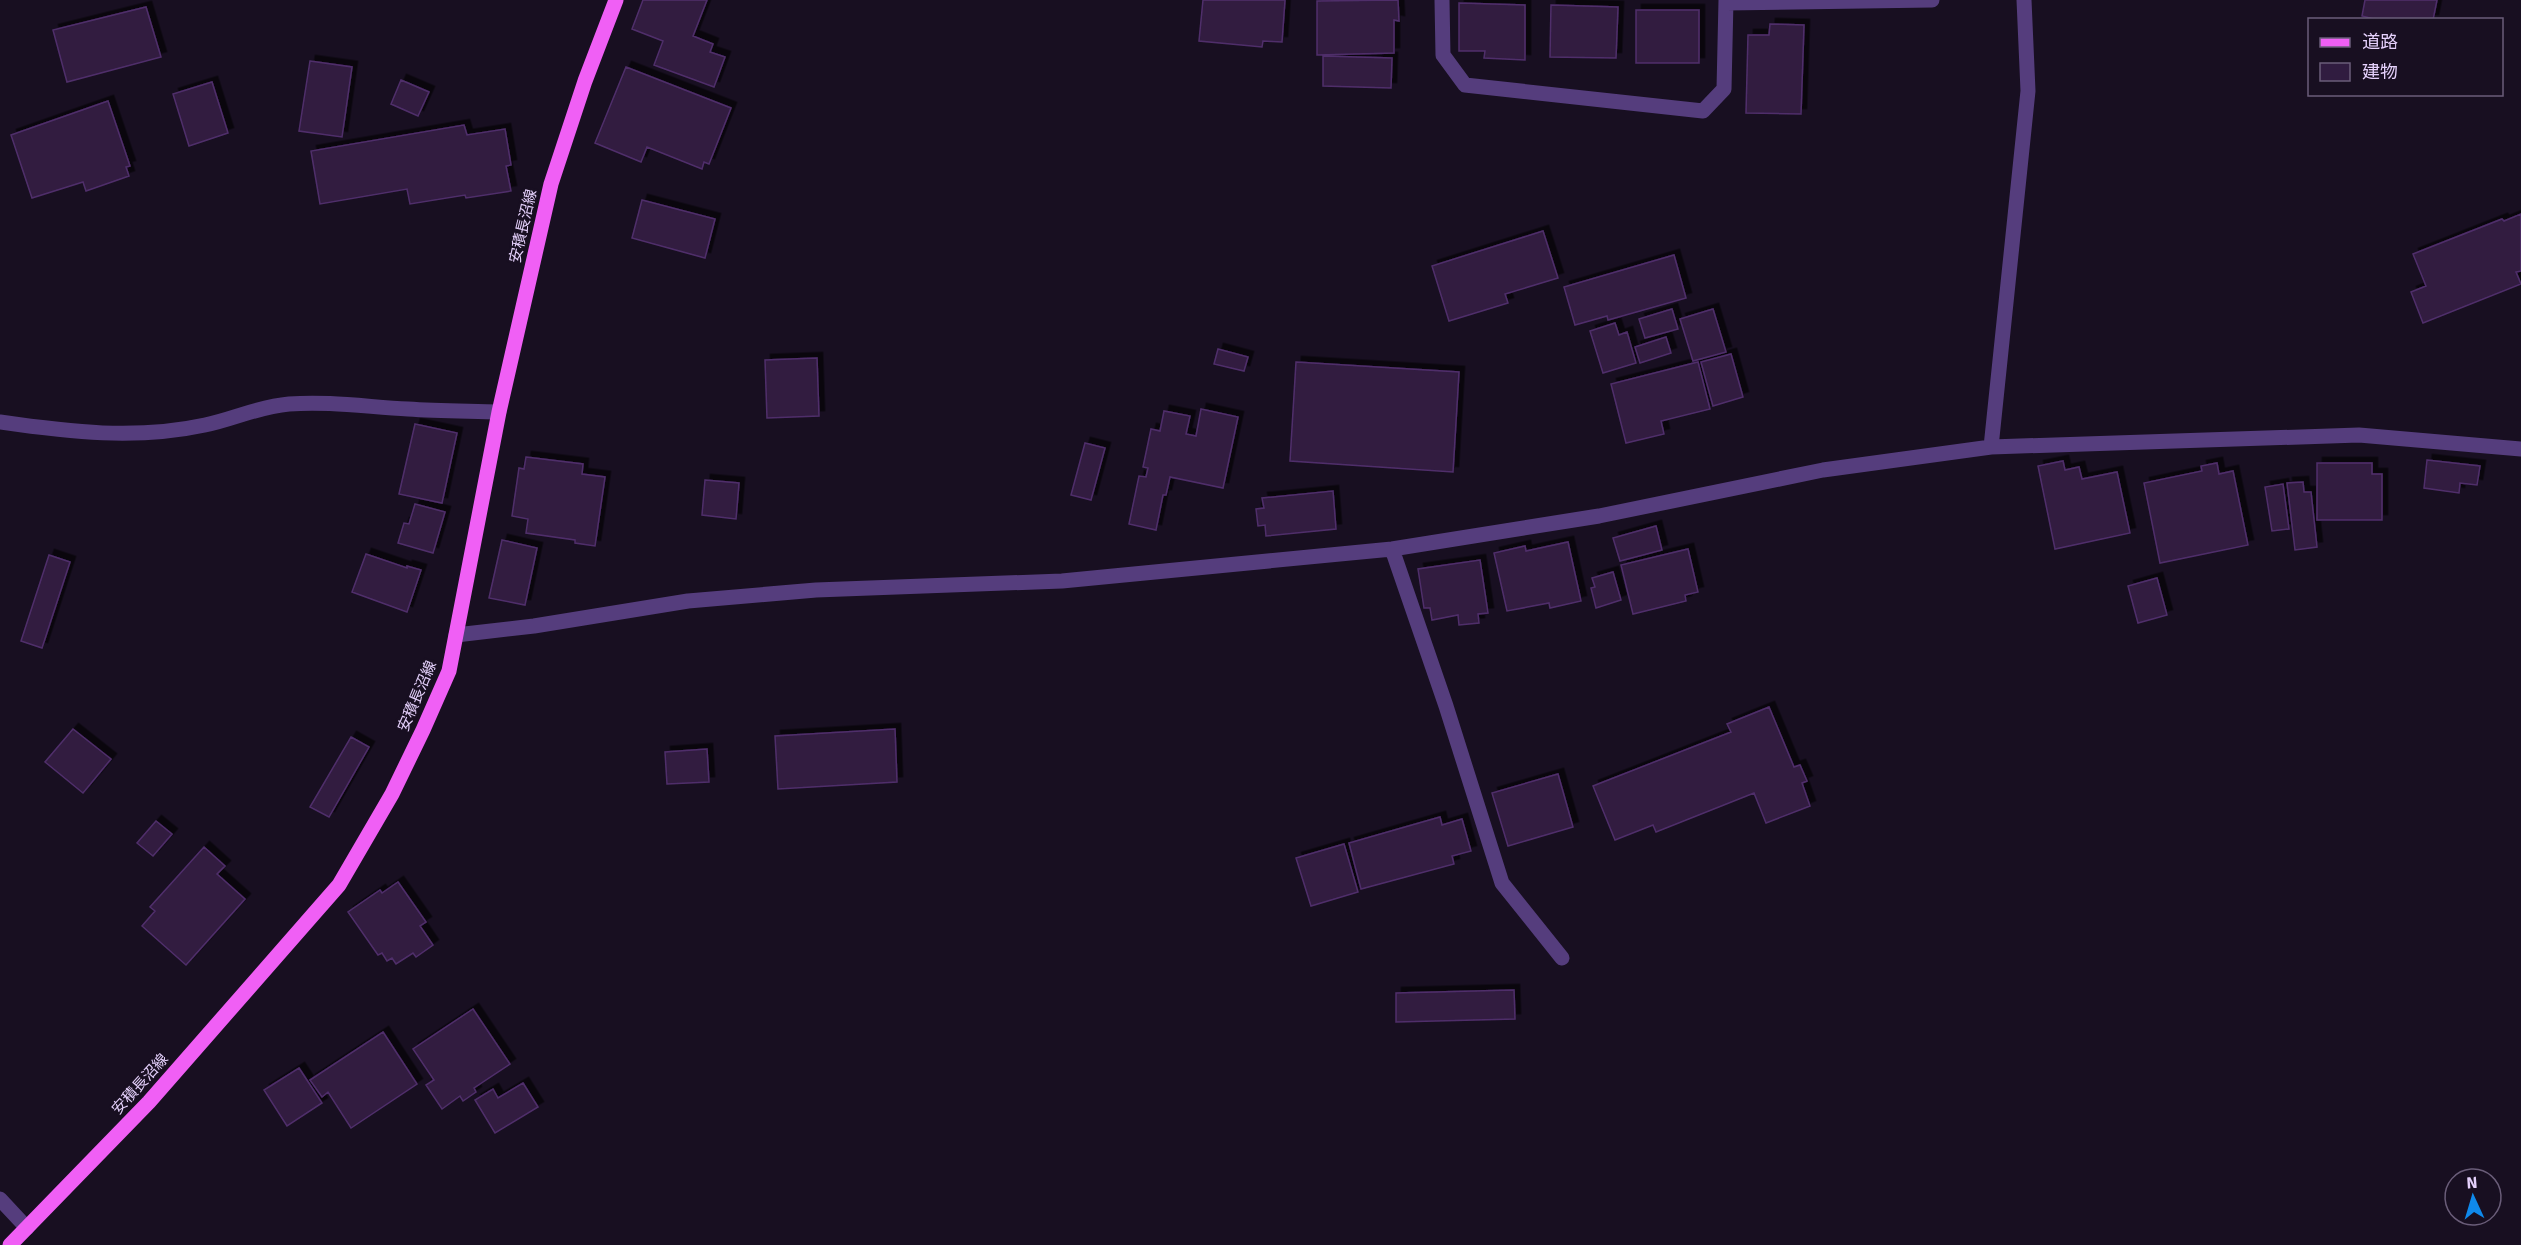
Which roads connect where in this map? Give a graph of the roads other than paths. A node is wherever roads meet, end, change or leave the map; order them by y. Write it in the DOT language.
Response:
graph roads {
  1 [pos="616,0"];
  2 [pos="1442,0"];
  3 [pos="1932,0"];
  4 [pos="2024,0"];
  5 [pos="1726,2"];
  6 [pos="499,412"];
  7 [pos="0,422"];
  8 [pos="1991,447"];
  9 [pos="2521,449"];
  10 [pos="1392,549"];
  11 [pos="456,635"];
  12 [pos="1562,958"];
  13 [pos="0,1199"];
  14 [pos="27,1228"];
  15 [pos="10,1245"];
  1 -- 6 [label="main road, 安積長沼線"];
  2 -- 5 [label="street"];
  3 -- 5 [label="street"];
  4 -- 8 [label="street"];
  6 -- 7 [label="street"];
  6 -- 11 [label="main road, 安積長沼線"];
  8 -- 9 [label="street"];
  8 -- 10 [label="street"];
  10 -- 11 [label="street"];
  10 -- 12 [label="street"];
  11 -- 14 [label="main road, 安積長沼線"];
  13 -- 14 [label="street"];
  14 -- 15 [label="main road, 安積長沼線"];
}
